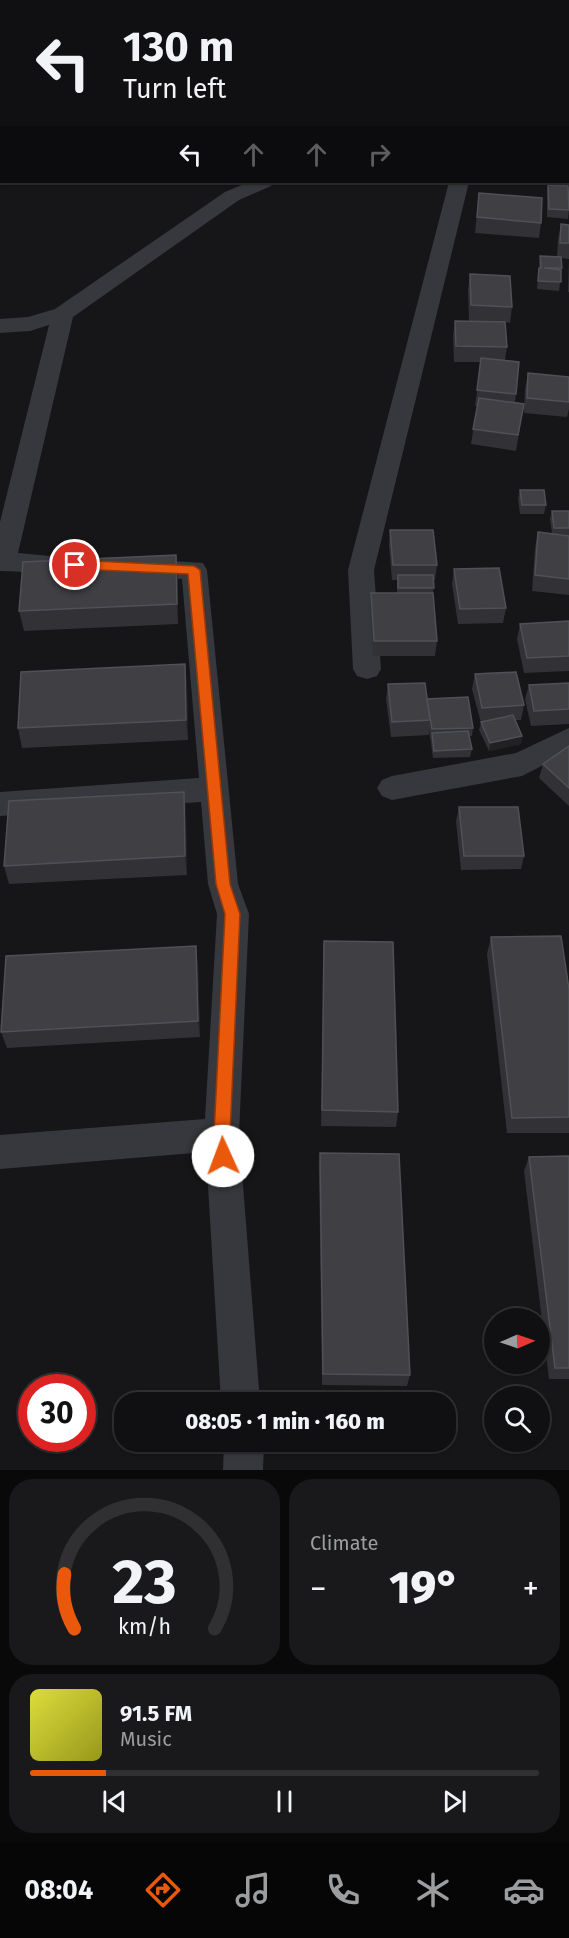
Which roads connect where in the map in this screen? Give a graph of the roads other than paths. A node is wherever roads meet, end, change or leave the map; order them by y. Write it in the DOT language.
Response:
graph roads {
  1 [pos="262,183"];
  2 [pos="459,183"];
  3 [pos="63,314"];
  4 [pos="0,326"];
  5 [pos="2,562"];
  6 [pos="367,669"];
  7 [pos="569,739"];
  8 [pos="392,788"];
  9 [pos="213,789"];
  10 [pos="0,804"];
  11 [pos="222,1134"];
  12 [pos="0,1152"];
  13 [pos="240,1392"];
  14 [pos="244,1452"];
  15 [pos="243,1470"];
  1 -- 3 [label="street"];
  2 -- 6 [label="street"];
  3 -- 4 [label="street"];
  3 -- 5 [label="street"];
  5 -- 9 [label="street"];
  7 -- 8 [label="street"];
  9 -- 10 [label="street"];
  9 -- 11 [label="street"];
  11 -- 12 [label="street"];
  11 -- 13 [label="street"];
  14 -- 15 [label="street"];
}
